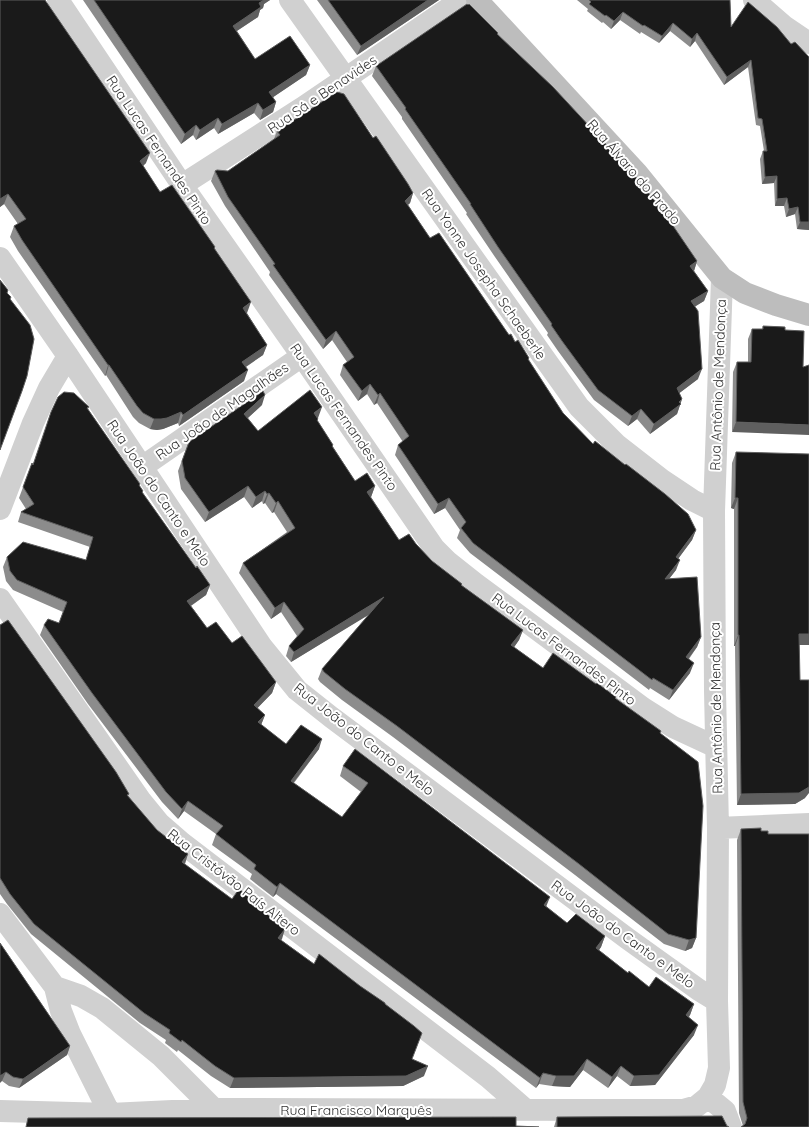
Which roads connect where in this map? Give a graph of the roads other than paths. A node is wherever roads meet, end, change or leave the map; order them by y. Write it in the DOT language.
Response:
graph roads {
  1 [pos="58,0"];
  2 [pos="290,0"];
  3 [pos="461,0"];
  4 [pos="477,0"];
  5 [pos="754,0"];
  6 [pos="809,43"];
  7 [pos="346,78"];
  8 [pos="182,185"];
  9 [pos="0,258"];
  10 [pos="722,278"];
  11 [pos="809,315"];
  12 [pos="68,356"];
  13 [pos="302,356"];
  14 [pos="142,467"];
  15 [pos="0,509"];
  16 [pos="714,510"];
  17 [pos="0,599"];
  18 [pos="716,747"];
  19 [pos="809,824"];
  20 [pos="718,828"];
  21 [pos="0,914"];
  22 [pos="55,987"];
  23 [pos="717,1001"];
  24 [pos="708,1097"];
  25 [pos="214,1109"];
  26 [pos="526,1110"];
  27 [pos="110,1114"];
  28 [pos="5,1116"];
  29 [pos="731,1127"];
  1 -- 8 [label="street, Rua Lucas Fernandes Pinto"];
  2 -- 7 [label="street, Rua Yonne Josepha Schaeberle"];
  3 -- 7 [label="street, Rua Sá e Benavides"];
  4 -- 10 [label="street, Rua Álvaro do Prado"];
  5 -- 6 [label="street"];
  7 -- 8 [label="street, Rua Sá e Benavides"];
  7 -- 16 [label="street, Rua Yonne Josepha Schaeberle"];
  8 -- 13 [label="street, Rua Lucas Fernandes Pinto"];
  9 -- 12 [label="street, Rua João do Canto e Melo"];
  10 -- 11 [label="street, Rua Álvaro do Prado"];
  10 -- 16 [label="street, Rua Antônio de Mendonça"];
  12 -- 14 [label="street, Rua João do Canto e Melo"];
  12 -- 15 [label="street"];
  13 -- 14 [label="street, Rua João de Magalhães"];
  13 -- 18 [label="street, Rua Lucas Fernandes Pinto"];
  14 -- 23 [label="street, Rua João do Canto e Melo"];
  16 -- 18 [label="street, Rua Antônio de Mendonça"];
  17 -- 26 [label="street, Rua Cristóvão País Altero"];
  18 -- 20 [label="street, Rua Antônio de Mendonça"];
  19 -- 20 [label="street"];
  20 -- 23 [label="street, Rua Antônio de Mendonça"];
  21 -- 22 [label="street"];
  22 -- 25 [label="street"];
  22 -- 27 [label="street"];
  23 -- 24 [label="street, Rua Antônio de Mendonça"];
  24 -- 26 [label="street, Rua Francisco Marquês"];
  24 -- 29 [label="street"];
  25 -- 26 [label="street, Rua Francisco Marquês"];
  25 -- 27 [label="street, Rua Francisco Marquês"];
  27 -- 28 [label="street, Rua Francisco Marquês"];
}
